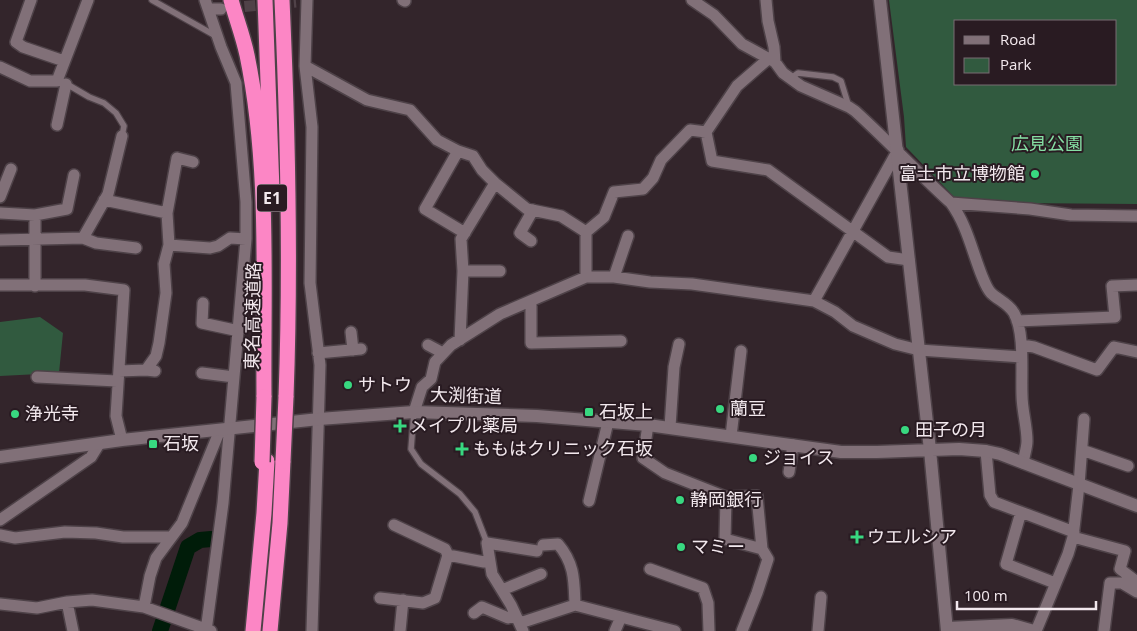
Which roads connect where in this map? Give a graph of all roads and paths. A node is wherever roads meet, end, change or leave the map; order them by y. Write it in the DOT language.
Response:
graph roads {
  1 [pos="31,0"];
  2 [pos="88,0"];
  3 [pos="152,0"];
  4 [pos="266,0"];
  5 [pos="692,0"];
  6 [pos="766,0"];
  7 [pos="880,0"];
  8 [pos="298,1"];
  9 [pos="226,4"];
  10 [pos="207,5"];
  11 [pos="218,37"];
  12 [pos="772,60"];
  13 [pos="64,61"];
  14 [pos="305,66"];
  15 [pos="0,67"];
  16 [pos="791,78"];
  17 [pos="62,82"];
  18 [pos="849,107"];
  19 [pos="57,125"];
  20 [pos="706,132"];
  21 [pos="122,136"];
  22 [pos="898,150"];
  23 [pos="458,151"];
  24 [pos="193,162"];
  25 [pos="11,169"];
  26 [pos="74,175"];
  27 [pos="494,183"];
  28 [pos="0,197"];
  29 [pos="104,200"];
  30 [pos="951,203"];
  31 [pos="533,210"];
  32 [pos="0,213"];
  33 [pos="167,213"];
  34 [pos="35,216"];
  35 [pos="1137,216"];
  36 [pos="852,230"];
  37 [pos="586,232"];
  38 [pos="464,233"];
  39 [pos="628,236"];
  40 [pos="83,238"];
  41 [pos="246,239"];
  42 [pos="0,240"];
  43 [pos="34,240"];
  44 [pos="531,241"];
  45 [pos="168,245"];
  46 [pos="136,248"];
  47 [pos="910,260"];
  48 [pos="463,271"];
  49 [pos="500,271"];
  50 [pos="586,276"];
  51 [pos="614,277"];
  52 [pos="0,285"];
  53 [pos="35,286"];
  54 [pos="1137,286"];
  55 [pos="531,301"];
  56 [pos="814,301"];
  57 [pos="203,303"];
  58 [pos="1017,321"];
  59 [pos="239,331"];
  60 [pos="351,332"];
  61 [pos="460,340"];
  62 [pos="621,341"];
  63 [pos="679,344"];
  64 [pos="428,345"];
  65 [pos="919,350"];
  66 [pos="741,351"];
  67 [pos="1021,351"];
  68 [pos="1137,352"];
  69 [pos="318,353"];
  70 [pos="443,353"];
  71 [pos="202,372"];
  72 [pos="118,376"];
  73 [pos="234,376"];
  74 [pos="37,377"];
  75 [pos="267,397"];
  76 [pos="414,412"];
  77 [pos="319,419"];
  78 [pos="1084,419"];
  79 [pos="608,422"];
  80 [pos="648,425"];
  81 [pos="670,427"];
  82 [pos="225,430"];
  83 [pos="731,436"];
  84 [pos="122,440"];
  85 [pos="100,444"];
  86 [pos="794,445"];
  87 [pos="930,450"];
  88 [pos="986,450"];
  89 [pos="1082,450"];
  90 [pos="0,457"];
  91 [pos="1023,463"];
  92 [pos="1128,466"];
  93 [pos="789,472"];
  94 [pos="1079,485"];
  95 [pos="726,497"];
  96 [pos="589,501"];
  97 [pos="1137,506"];
  98 [pos="1021,512"];
  99 [pos="0,520"];
  100 [pos="394,525"];
  101 [pos="1073,534"];
  102 [pos="0,535"];
  103 [pos="148,537"];
  104 [pos="171,537"];
  105 [pos="488,543"];
  106 [pos="762,549"];
  107 [pos="448,555"];
  108 [pos="158,557"];
  109 [pos="484,562"];
  110 [pos="650,569"];
  111 [pos="541,574"];
  112 [pos="1137,582"];
  113 [pos="1055,583"];
  114 [pos="502,590"];
  115 [pos="1137,592"];
  116 [pos="821,597"];
  117 [pos="380,598"];
  118 [pos="403,600"];
  119 [pos="67,602"];
  120 [pos="0,604"];
  121 [pos="575,605"];
  122 [pos="144,608"];
  123 [pos="474,612"];
  124 [pos="621,617"];
  125 [pos="520,623"];
  126 [pos="185,627"];
  127 [pos="654,629"];
  128 [pos="947,630"];
  129 [pos="73,631"];
  130 [pos="207,631"];
  131 [pos="253,631"];
  132 [pos="270,631"];
  133 [pos="312,631"];
  134 [pos="400,631"];
  135 [pos="614,631"];
  136 [pos="675,631"];
  137 [pos="709,631"];
  138 [pos="742,631"];
  139 [pos="818,631"];
  140 [pos="1035,631"];
  141 [pos="1104,631"];
  1 -- 13 [label="street"];
  2 -- 13 [label="street"];
  3 -- 11 [label="lane"];
  4 -- 75 [label="highway, 東名高速道路 / E1"];
  5 -- 12 [label="street"];
  6 -- 12 [label="street"];
  7 -- 22 [label="street"];
  8 -- 14 [label="street"];
  8 -- 132 [label="highway, 東名高速道路 / E1, bridge"];
  9 -- 10 [label="street"];
  9 -- 75 [label="highway"];
  10 -- 11 [label="street"];
  11 -- 41 [label="street"];
  12 -- 16 [label="street"];
  12 -- 20 [label="street"];
  13 -- 17 [label="street"];
  14 -- 23 [label="street"];
  14 -- 69 [label="street"];
  15 -- 17 [label="street"];
  16 -- 18 [label="street"];
  16 -- 18 [label="lane"];
  17 -- 19 [label="street"];
  17 -- 21 [label="lane"];
  18 -- 22 [label="street"];
  20 -- 36 [label="street"];
  20 -- 37 [label="street"];
  21 -- 29 [label="street"];
  22 -- 30 [label="street"];
  22 -- 36 [label="street"];
  22 -- 47 [label="street"];
  23 -- 27 [label="street"];
  23 -- 38 [label="street"];
  24 -- 33 [label="street"];
  25 -- 28 [label="street"];
  26 -- 34 [label="street"];
  27 -- 31 [label="street"];
  27 -- 38 [label="street"];
  29 -- 33 [label="street"];
  29 -- 40 [label="street"];
  30 -- 35 [label="street"];
  30 -- 58 [label="street"];
  31 -- 37 [label="street"];
  31 -- 44 [label="street"];
  32 -- 34 [label="street"];
  33 -- 45 [label="street"];
  34 -- 43 [label="street"];
  36 -- 47 [label="street"];
  36 -- 56 [label="street"];
  37 -- 50 [label="street"];
  38 -- 48 [label="street"];
  39 -- 51 [label="street"];
  40 -- 43 [label="street"];
  40 -- 46 [label="street"];
  41 -- 45 [label="street"];
  41 -- 59 [label="street"];
  42 -- 43 [label="street"];
  43 -- 53 [label="street"];
  45 -- 72 [label="street"];
  47 -- 65 [label="street"];
  48 -- 49 [label="street"];
  48 -- 61 [label="street"];
  50 -- 51 [label="street"];
  50 -- 55 [label="street"];
  51 -- 56 [label="street"];
  52 -- 53 [label="street"];
  53 -- 72 [label="street"];
  54 -- 58 [label="street"];
  55 -- 61 [label="street"];
  55 -- 62 [label="street"];
  56 -- 65 [label="street"];
  57 -- 59 [label="street"];
  58 -- 67 [label="street"];
  59 -- 73 [label="street"];
  60 -- 69 [label="street"];
  61 -- 70 [label="street"];
  63 -- 81 [label="street"];
  64 -- 70 [label="street"];
  65 -- 67 [label="street"];
  65 -- 87 [label="street"];
  66 -- 83 [label="street"];
  67 -- 68 [label="street"];
  67 -- 91 [label="street"];
  69 -- 77 [label="street"];
  70 -- 76 [label="street"];
  71 -- 73 [label="street"];
  72 -- 74 [label="street"];
  72 -- 84 [label="street"];
  73 -- 82 [label="street"];
  75 -- 131 [label="highway, bridge"];
  76 -- 77 [label="street, 大渕街道"];
  76 -- 79 [label="street, 大渕街道"];
  76 -- 105 [label="lane"];
  77 -- 82 [label="street, 大渕街道"];
  77 -- 133 [label="street"];
  78 -- 89 [label="street"];
  79 -- 80 [label="street, 大渕街道"];
  79 -- 96 [label="street"];
  80 -- 81 [label="street, 大渕街道"];
  80 -- 95 [label="street"];
  81 -- 83 [label="street, 大渕街道"];
  82 -- 84 [label="street, 大渕街道"];
  82 -- 104 [label="street"];
  82 -- 130 [label="street"];
  83 -- 86 [label="street, 大渕街道"];
  84 -- 85 [label="street, 大渕街道"];
  85 -- 90 [label="street, 大渕街道"];
  85 -- 99 [label="street"];
  86 -- 87 [label="street, 大渕街道"];
  86 -- 93 [label="street"];
  87 -- 88 [label="street, 大渕街道"];
  87 -- 128 [label="street"];
  88 -- 91 [label="street, 大渕街道"];
  88 -- 98 [label="street"];
  89 -- 92 [label="street"];
  89 -- 94 [label="street"];
  91 -- 94 [label="street, 大渕街道"];
  94 -- 97 [label="street, 大渕街道"];
  94 -- 101 [label="street"];
  95 -- 106 [label="street"];
  95 -- 106 [label="street"];
  98 -- 101 [label="street"];
  98 -- 113 [label="street"];
  100 -- 107 [label="street"];
  101 -- 112 [label="street"];
  101 -- 113 [label="street"];
  102 -- 103 [label="street"];
  103 -- 104 [label="street"];
  103 -- 108 [label="street"];
  104 -- 108 [label="street"];
  105 -- 114 [label="street"];
  105 -- 121 [label="street"];
  106 -- 138 [label="street"];
  107 -- 109 [label="street"];
  107 -- 118 [label="street"];
  108 -- 122 [label="street"];
  110 -- 137 [label="street"];
  111 -- 114 [label="street"];
  113 -- 140 [label="street"];
  114 -- 125 [label="street"];
  115 -- 141 [label="street"];
  116 -- 139 [label="street"];
  117 -- 118 [label="street"];
  118 -- 134 [label="street"];
  119 -- 120 [label="street"];
  119 -- 122 [label="street"];
  119 -- 129 [label="street"];
  121 -- 124 [label="street"];
  121 -- 125 [label="street"];
  122 -- 126 [label="street"];
  123 -- 125 [label="street"];
  124 -- 127 [label="street"];
  124 -- 135 [label="street"];
  126 -- 130 [label="street"];
  127 -- 136 [label="street"];
  128 -- 140 [label="street"];
}
